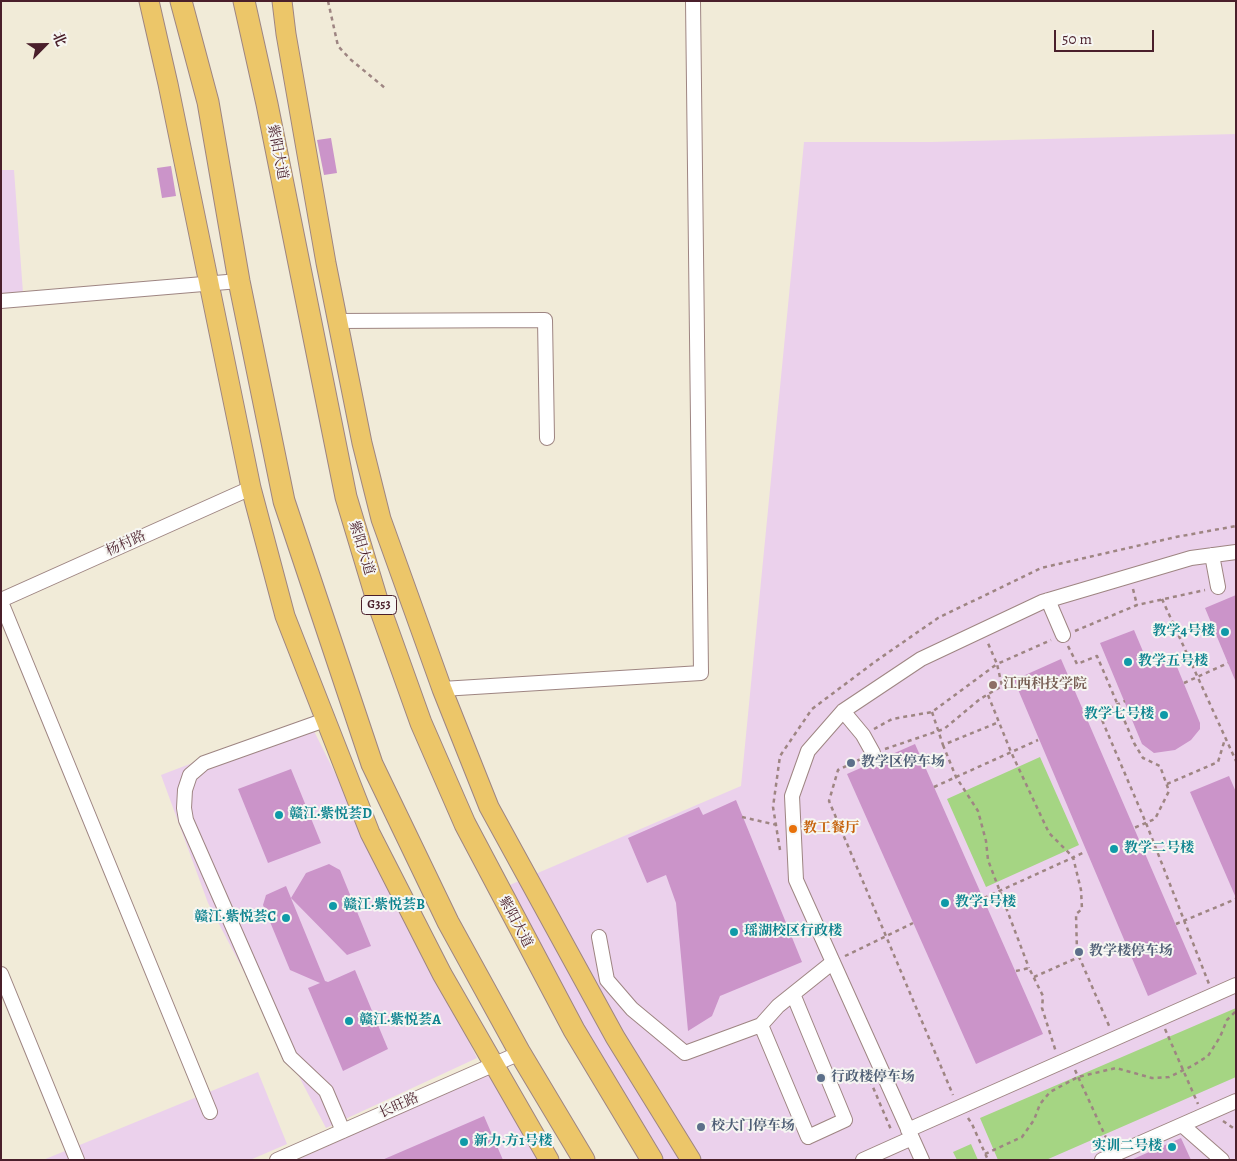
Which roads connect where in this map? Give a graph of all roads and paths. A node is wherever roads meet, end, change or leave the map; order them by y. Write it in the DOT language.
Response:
graph roads {
  1 [pos="149,1"];
  2 [pos="181,1"];
  3 [pos="244,1"];
  4 [pos="282,1"];
  5 [pos="328,1"];
  6 [pos="693,1"];
  7 [pos="385,88"];
  8 [pos="239,281"];
  9 [pos="209,284"];
  10 [pos="1,301"];
  11 [pos="337,321"];
  12 [pos="547,438"];
  13 [pos="251,488"];
  14 [pos="1236,526"];
  15 [pos="1236,552"];
  16 [pos="1212,555"];
  17 [pos="1129,576"];
  18 [pos="1218,587"];
  19 [pos="1162,599"];
  20 [pos="1048,600"];
  21 [pos="1,601"];
  22 [pos="1137,605"];
  23 [pos="982,630"];
  24 [pos="1063,635"];
  25 [pos="1228,663"];
  26 [pos="997,664"];
  27 [pos="1184,683"];
  28 [pos="442,689"];
  29 [pos="988,694"];
  30 [pos="1125,701"];
  31 [pos="1118,704"];
  32 [pos="843,711"];
  33 [pos="932,712"];
  34 [pos="1099,713"];
  35 [pos="1087,718"];
  36 [pos="326,720"];
  37 [pos="999,722"];
  38 [pos="937,731"];
  39 [pos="863,735"];
  40 [pos="1225,738"];
  41 [pos="1038,740"];
  42 [pos="943,745"];
  43 [pos="1011,752"];
  44 [pos="873,753"];
  45 [pos="1236,761"];
  46 [pos="956,777"];
  47 [pos="1167,784"];
  48 [pos="934,787"];
  49 [pos="742,817"];
  50 [pos="1146,823"];
  51 [pos="776,825"];
  52 [pos="1134,828"];
  53 [pos="793,829"];
  54 [pos="1085,852"];
  55 [pos="780,853"];
  56 [pos="1073,858"];
  57 [pos="998,891"];
  58 [pos="984,898"];
  59 [pos="1236,898"];
  60 [pos="1183,921"];
  61 [pos="914,923"];
  62 [pos="1176,924"];
  63 [pos="886,936"];
  64 [pos="600,937"];
  65 [pos="1079,957"];
  66 [pos="833,962"];
  67 [pos="1029,968"];
  68 [pos="1016,972"];
  69 [pos="1,974"];
  70 [pos="1034,977"];
  71 [pos="1236,985"];
  72 [pos="793,994"];
  73 [pos="1213,995"];
  74 [pos="1236,1011"];
  75 [pos="1160,1018"];
  76 [pos="761,1025"];
  77 [pos="1115,1038"];
  78 [pos="520,1053"];
  79 [pos="1065,1061"];
  80 [pos="494,1065"];
  81 [pos="866,1071"];
  82 [pos="1184,1071"];
  83 [pos="1078,1077"];
  84 [pos="1236,1101"];
  85 [pos="958,1108"];
  86 [pos="210,1112"];
  87 [pos="1203,1116"];
  88 [pos="1182,1124"];
  89 [pos="343,1131"];
  90 [pos="910,1134"];
  91 [pos="897,1144"];
  92 [pos="985,1154"];
  93 [pos="1108,1157"];
  94 [pos="76,1160"];
  95 [pos="277,1160"];
  96 [pos="549,1160"];
  97 [pos="584,1160"];
  98 [pos="652,1160"];
  99 [pos="691,1160"];
  100 [pos="863,1160"];
  101 [pos="922,1160"];
  102 [pos="988,1160"];
  103 [pos="1222,1160"];
  1 -- 9 [label="main road"];
  2 -- 8 [label="highway"];
  3 -- 98 [label="highway, 紫阳大道 / G353"];
  4 -- 11 [label="main road"];
  5 -- 7 [label="path"];
  6 -- 28 [label="street"];
  8 -- 9 [label="street"];
  8 -- 78 [label="highway"];
  9 -- 10 [label="street"];
  9 -- 13 [label="main road"];
  11 -- 12 [label="street"];
  11 -- 28 [label="main road"];
  13 -- 21 [label="street, 杨村路"];
  13 -- 36 [label="main road"];
  14 -- 51 [label="path"];
  15 -- 16 [label="street"];
  16 -- 17 [label="street"];
  16 -- 18 [label="street"];
  17 -- 20 [label="street"];
  17 -- 22 [label="path"];
  18 -- 19 [label="path"];
  19 -- 22 [label="path"];
  19 -- 40 [label="path"];
  20 -- 23 [label="street"];
  20 -- 24 [label="street"];
  21 -- 86 [label="street"];
  22 -- 24 [label="path"];
  23 -- 26 [label="path"];
  23 -- 32 [label="street"];
  24 -- 26 [label="path"];
  24 -- 31 [label="path"];
  25 -- 27 [label="path, bridge"];
  26 -- 29 [label="path"];
  26 -- 33 [label="path"];
  28 -- 99 [label="main road"];
  29 -- 37 [label="path"];
  29 -- 38 [label="path"];
  30 -- 31 [label="path"];
  31 -- 34 [label="path"];
  31 -- 47 [label="path"];
  32 -- 39 [label="street"];
  32 -- 53 [label="street"];
  33 -- 38 [label="path"];
  33 -- 39 [label="path"];
  34 -- 35 [label="path"];
  34 -- 50 [label="path"];
  36 -- 80 [label="main road"];
  36 -- 89 [label="street"];
  37 -- 42 [label="path"];
  37 -- 43 [label="path"];
  38 -- 42 [label="path"];
  38 -- 44 [label="path"];
  39 -- 44 [label="street"];
  40 -- 45 [label="path"];
  40 -- 47 [label="path"];
  41 -- 43 [label="path"];
  42 -- 46 [label="path"];
  43 -- 46 [label="path"];
  43 -- 56 [label="path"];
  44 -- 63 [label="path"];
  46 -- 48 [label="path"];
  46 -- 57 [label="path"];
  47 -- 50 [label="path"];
  49 -- 51 [label="path"];
  50 -- 52 [label="path"];
  50 -- 60 [label="path"];
  51 -- 53 [label="path"];
  51 -- 55 [label="path"];
  53 -- 66 [label="street"];
  54 -- 56 [label="path"];
  56 -- 57 [label="path"];
  56 -- 65 [label="path"];
  57 -- 58 [label="path"];
  57 -- 67 [label="path"];
  59 -- 60 [label="path"];
  60 -- 62 [label="path"];
  60 -- 73 [label="path"];
  61 -- 63 [label="path"];
  63 -- 66 [label="path"];
  63 -- 85 [label="path"];
  64 -- 76 [label="street"];
  65 -- 70 [label="path"];
  65 -- 77 [label="path"];
  66 -- 72 [label="street"];
  66 -- 90 [label="street"];
  67 -- 68 [label="path"];
  67 -- 70 [label="path"];
  69 -- 94 [label="street"];
  70 -- 79 [label="path"];
  71 -- 73 [label="street"];
  72 -- 76 [label="street"];
  72 -- 76 [label="street"];
  73 -- 75 [label="street"];
  74 -- 82 [label="path"];
  75 -- 77 [label="street"];
  75 -- 82 [label="path"];
  77 -- 79 [label="street"];
  78 -- 80 [label="street, 长旺路"];
  78 -- 97 [label="highway"];
  79 -- 83 [label="path"];
  79 -- 85 [label="street"];
  80 -- 89 [label="street, 长旺路"];
  80 -- 96 [label="main road"];
  81 -- 91 [label="path"];
  82 -- 83 [label="path"];
  82 -- 87 [label="path"];
  83 -- 92 [label="path"];
  83 -- 93 [label="path"];
  84 -- 87 [label="street"];
  85 -- 90 [label="street"];
  85 -- 92 [label="path"];
  87 -- 88 [label="street"];
  88 -- 93 [label="street"];
  88 -- 103 [label="street"];
  89 -- 95 [label="street, 长旺路"];
  90 -- 91 [label="street"];
  90 -- 101 [label="street"];
  91 -- 100 [label="street"];
  92 -- 102 [label="path"];
}
